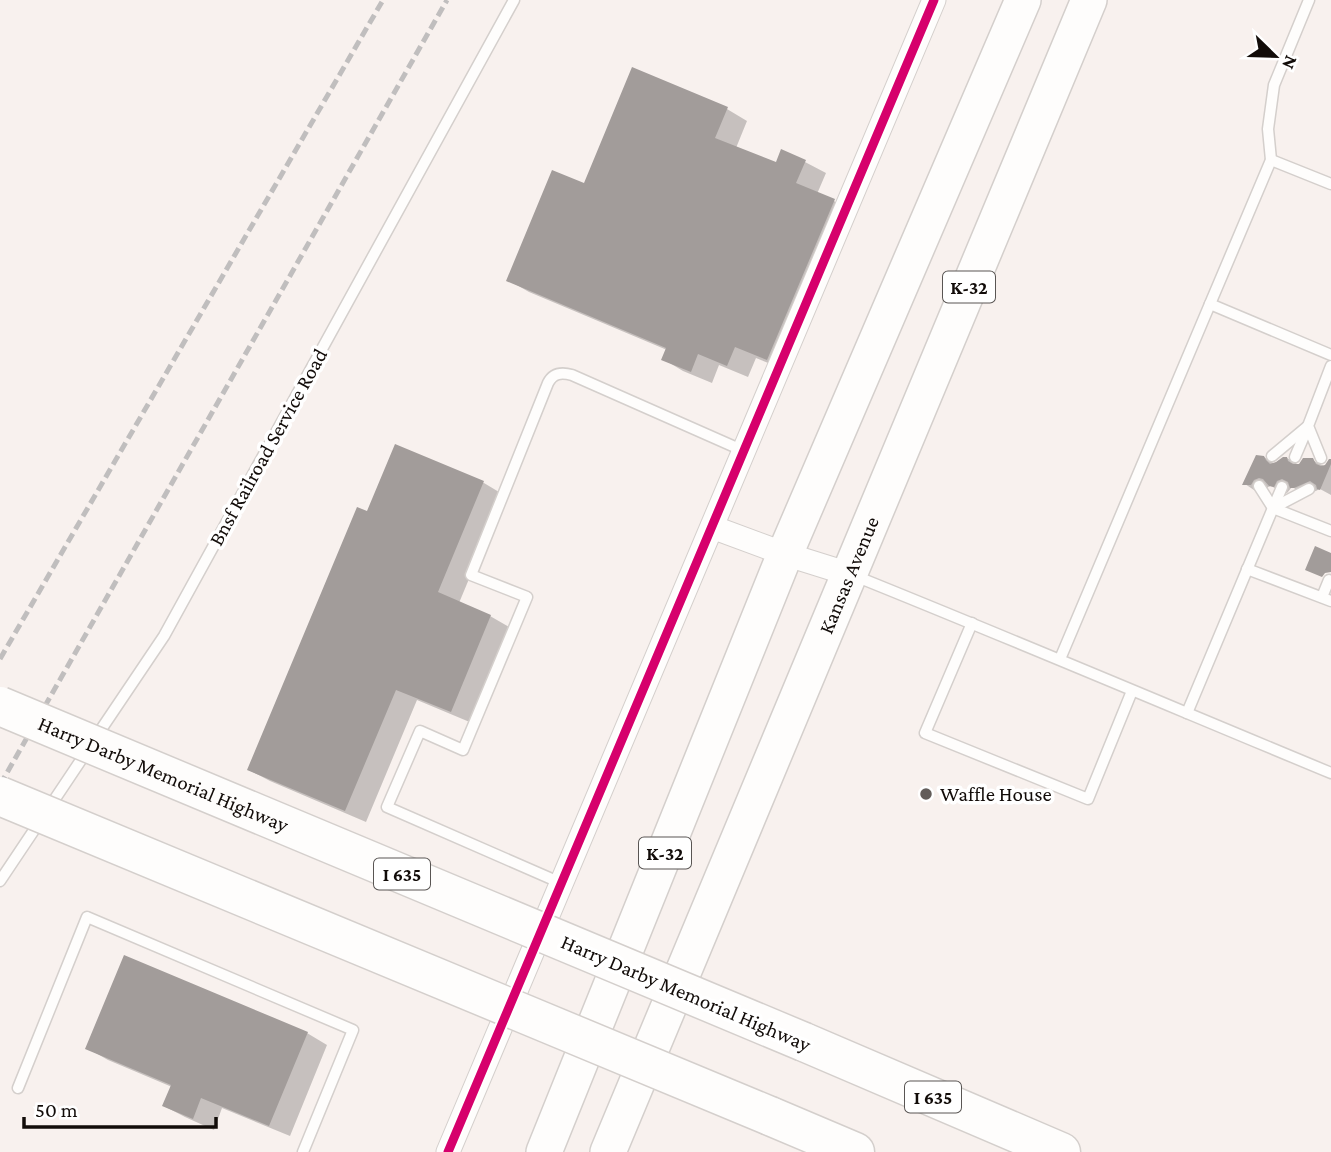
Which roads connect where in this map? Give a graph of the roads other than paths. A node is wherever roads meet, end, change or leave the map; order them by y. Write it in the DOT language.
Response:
graph roads {
  1 [pos="513,0"];
  2 [pos="934,0"];
  3 [pos="1023,0"];
  4 [pos="1089,0"];
  5 [pos="1309,0"];
  6 [pos="1271,160"];
  7 [pos="1331,184"];
  8 [pos="1210,304"];
  9 [pos="1331,355"];
  10 [pos="1331,366"];
  11 [pos="1308,426"];
  12 [pos="744,451"];
  13 [pos="1272,456"];
  14 [pos="1295,457"];
  15 [pos="1321,458"];
  16 [pos="1259,486"];
  17 [pos="1282,487"];
  18 [pos="1309,489"];
  19 [pos="1273,508"];
  20 [pos="712,527"];
  21 [pos="1331,531"];
  22 [pos="785,554"];
  23 [pos="1247,569"];
  24 [pos="849,574"];
  25 [pos="1329,580"];
  26 [pos="1327,599"];
  27 [pos="972,623"];
  28 [pos="1060,659"];
  29 [pos="1132,691"];
  30 [pos="0,706"];
  31 [pos="1187,713"];
  32 [pos="1331,772"];
  33 [pos="0,796"];
  34 [pos="0,881"];
  35 [pos="561,883"];
  36 [pos="18,1088"];
  37 [pos="303,1152"];
  38 [pos="448,1152"];
  39 [pos="544,1152"];
  40 [pos="608,1152"];
  41 [pos="855,1152"];
  42 [pos="1061,1152"];
  1 -- 34 [label="lane, Bnsf Railroad Service Road"];
  2 -- 12 [label="street"];
  3 -- 22 [label="main road, K-32"];
  4 -- 24 [label="main road, Kansas Avenue / K-32"];
  5 -- 6 [label="lane"];
  6 -- 7 [label="lane"];
  6 -- 8 [label="lane"];
  8 -- 9 [label="lane"];
  8 -- 28 [label="lane"];
  10 -- 11 [label="lane"];
  11 -- 13 [label="lane"];
  11 -- 14 [label="lane"];
  11 -- 15 [label="lane"];
  12 -- 20 [label="street"];
  12 -- 35 [label="lane"];
  16 -- 19 [label="lane"];
  17 -- 19 [label="lane"];
  18 -- 19 [label="lane"];
  19 -- 21 [label="lane"];
  19 -- 23 [label="lane"];
  20 -- 22 [label="street"];
  20 -- 35 [label="street"];
  22 -- 24 [label="street"];
  22 -- 39 [label="main road, K-32"];
  23 -- 26 [label="lane"];
  23 -- 31 [label="lane"];
  24 -- 27 [label="lane"];
  24 -- 40 [label="main road, Kansas Avenue / K-32"];
  25 -- 26 [label="lane"];
  27 -- 28 [label="lane"];
  27 -- 29 [label="lane"];
  28 -- 29 [label="lane"];
  29 -- 31 [label="lane"];
  30 -- 42 [label="highway, Harry Darby Memorial Highway / I 635, bridge"];
  31 -- 32 [label="lane"];
  33 -- 41 [label="highway, bridge"];
  35 -- 38 [label="street"];
  36 -- 37 [label="lane"];
}
